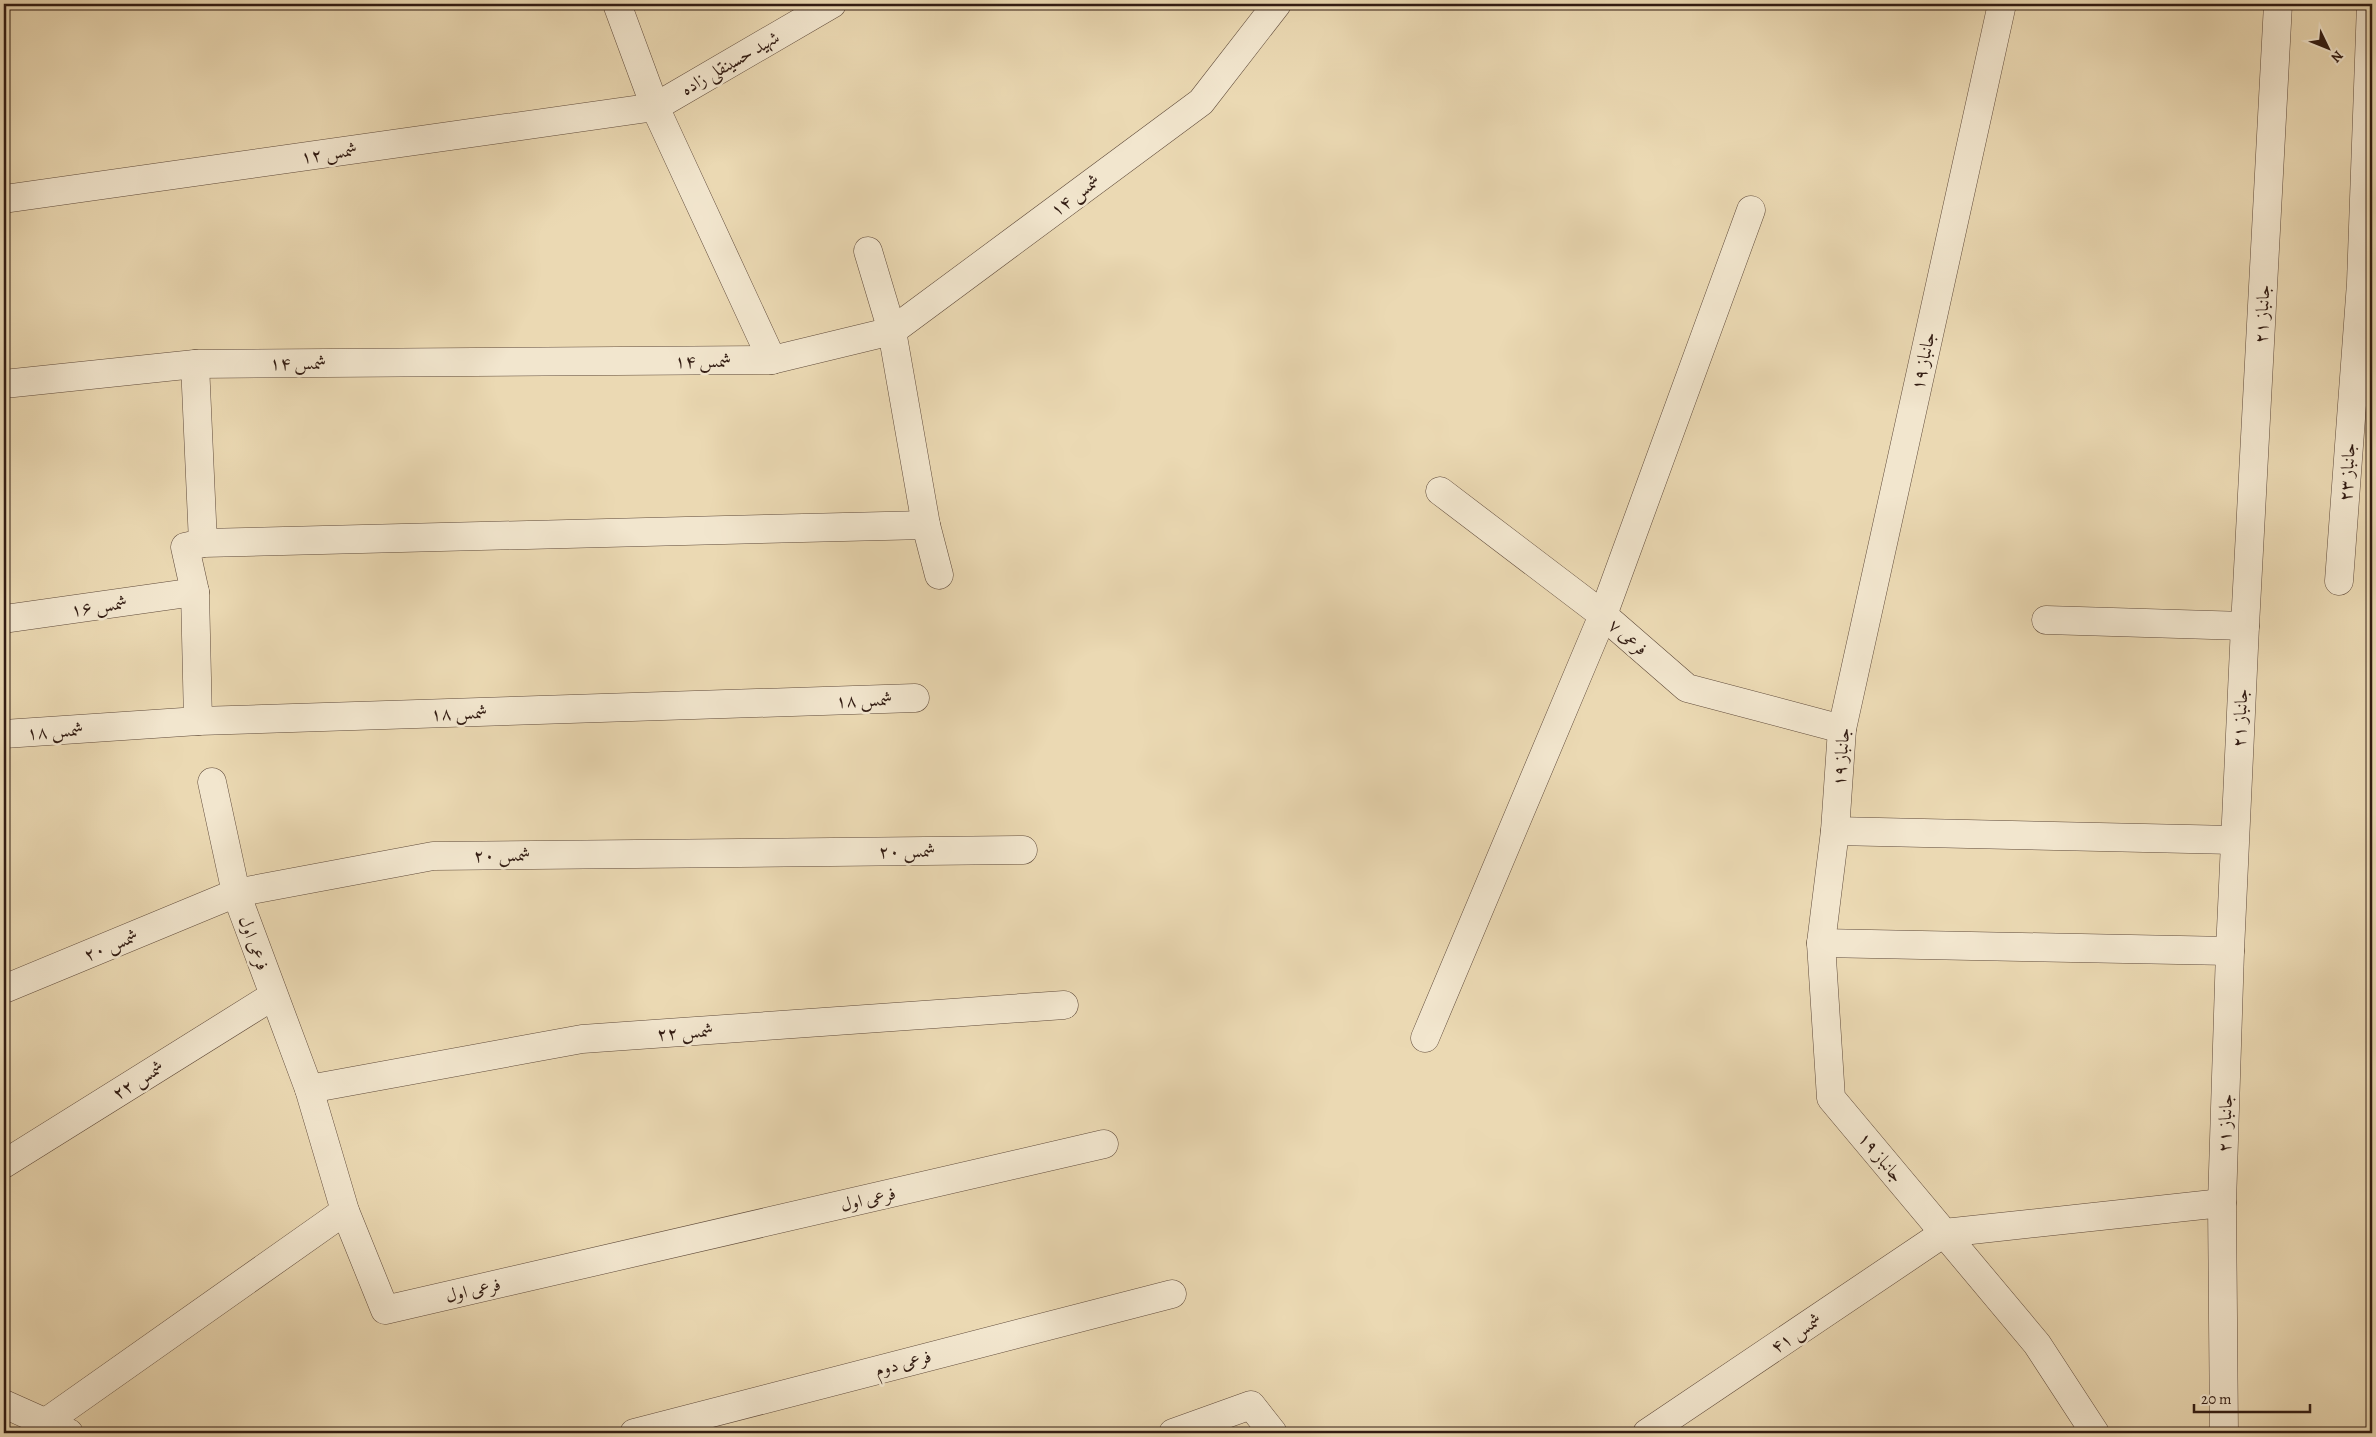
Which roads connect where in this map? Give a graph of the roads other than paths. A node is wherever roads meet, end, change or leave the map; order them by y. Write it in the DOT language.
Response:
graph roads {
  1 [pos="617,4"];
  2 [pos="832,4"];
  3 [pos="1277,4"];
  4 [pos="2002,4"];
  5 [pos="2278,4"];
  6 [pos="2372,4"];
  7 [pos="655,107"];
  8 [pos="4,198"];
  9 [pos="1751,210"];
  10 [pos="868,251"];
  11 [pos="892,331"];
  12 [pos="772,360"];
  13 [pos="195,364"];
  14 [pos="4,384"];
  15 [pos="1440,491"];
  16 [pos="926,525"];
  17 [pos="194,545"];
  18 [pos="939,575"];
  19 [pos="2339,582"];
  20 [pos="195,592"];
  21 [pos="1603,615"];
  22 [pos="4,619"];
  23 [pos="2046,620"];
  24 [pos="2245,626"];
  25 [pos="915,698"];
  26 [pos="198,721"];
  27 [pos="1842,729"];
  28 [pos="4,734"];
  29 [pos="212,782"];
  30 [pos="1835,831"];
  31 [pos="2234,840"];
  32 [pos="1023,850"];
  33 [pos="236,893"];
  34 [pos="1822,943"];
  35 [pos="2230,951"];
  36 [pos="4,989"];
  37 [pos="273,996"];
  38 [pos="1064,1006"];
  39 [pos="1425,1038"];
  40 [pos="309,1089"];
  41 [pos="1104,1144"];
  42 [pos="4,1164"];
  43 [pos="2222,1203"];
  44 [pos="345,1211"];
  45 [pos="1944,1233"];
  46 [pos="1172,1294"];
  47 [pos="4,1404"];
  48 [pos="51,1430"];
  49 [pos="634,1433"];
  50 [pos="1173,1433"];
  51 [pos="1273,1433"];
  52 [pos="1647,1433"];
  53 [pos="2095,1433"];
  54 [pos="2224,1433"];
  1 -- 7 [label="street"];
  2 -- 7 [label="street, شهید حسینقلی زاده"];
  3 -- 11 [label="street, شمس ۱۴"];
  4 -- 27 [label="street, جانباز ۱۹"];
  5 -- 24 [label="street, جانباز ۲۱"];
  6 -- 19 [label="street, جانباز ۲۳"];
  7 -- 8 [label="street, شمس ۱۲"];
  7 -- 12 [label="street"];
  9 -- 21 [label="street"];
  10 -- 11 [label="street"];
  11 -- 12 [label="street, شمس ۱۴"];
  11 -- 16 [label="street"];
  12 -- 13 [label="street, شمس ۱۴"];
  13 -- 14 [label="street, شمس ۱۴"];
  13 -- 17 [label="street"];
  15 -- 21 [label="street, فرعی ۷"];
  16 -- 17 [label="street"];
  16 -- 18 [label="street"];
  17 -- 20 [label="street"];
  20 -- 22 [label="street, شمس ۱۶"];
  20 -- 26 [label="street"];
  21 -- 27 [label="street, فرعی ۷"];
  21 -- 39 [label="street"];
  23 -- 24 [label="street"];
  24 -- 31 [label="street, جانباز ۲۱"];
  25 -- 26 [label="street, شمس ۱۸"];
  26 -- 28 [label="street, شمس ۱۸"];
  27 -- 30 [label="street, جانباز ۱۹"];
  29 -- 33 [label="street, فرعی اول"];
  30 -- 31 [label="street"];
  30 -- 34 [label="street, جانباز ۱۹"];
  31 -- 35 [label="street, جانباز ۲۱"];
  32 -- 33 [label="street, شمس ۲۰"];
  33 -- 36 [label="street, شمس ۲۰"];
  33 -- 37 [label="street, فرعی اول"];
  34 -- 35 [label="street"];
  34 -- 45 [label="street, جانباز ۱۹"];
  35 -- 43 [label="street, جانباز ۲۱"];
  37 -- 40 [label="street, فرعی اول"];
  37 -- 42 [label="street, شمس ۲۲"];
  38 -- 40 [label="street, شمس ۲۲"];
  40 -- 44 [label="street, فرعی اول"];
  41 -- 44 [label="street, فرعی اول"];
  43 -- 45 [label="street"];
  43 -- 54 [label="street, جانباز ۲۱"];
  44 -- 48 [label="street"];
  45 -- 52 [label="street, شمس ۴۱"];
  45 -- 53 [label="street, جانباز ۱۹"];
  46 -- 49 [label="street, فرعی دوم"];
  47 -- 48 [label="street"];
  50 -- 51 [label="street"];
}
